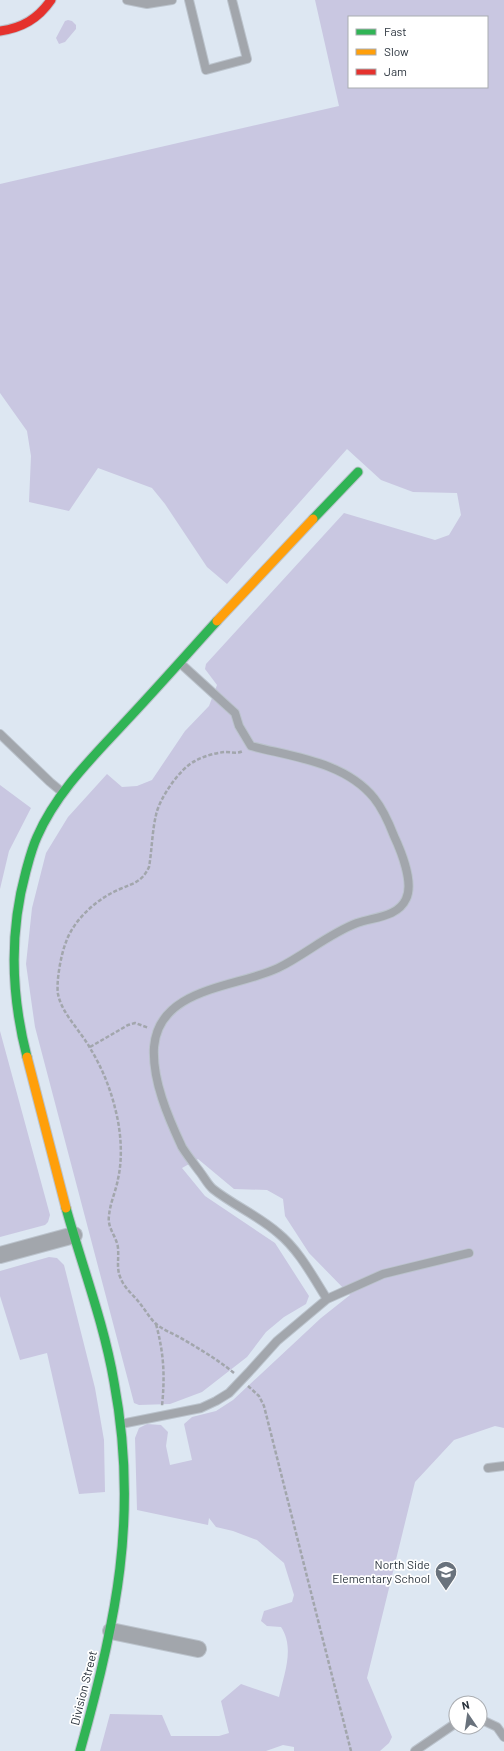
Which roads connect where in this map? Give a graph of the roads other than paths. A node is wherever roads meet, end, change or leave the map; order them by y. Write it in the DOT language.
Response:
graph roads {
  1 [pos="52,0"];
  2 [pos="127,0"];
  3 [pos="172,0"];
  4 [pos="189,0"];
  5 [pos="232,0"];
  6 [pos="0,31"];
  7 [pos="358,472"];
  8 [pos="180,662"];
  9 [pos="0,734"];
  10 [pos="63,792"];
  11 [pos="74,1236"];
  12 [pos="469,1253"];
  13 [pos="0,1255"];
  14 [pos="327,1299"];
  15 [pos="120,1425"];
  16 [pos="504,1466"];
  17 [pos="488,1468"];
  18 [pos="111,1630"];
  19 [pos="198,1649"];
  20 [pos="488,1722"];
  21 [pos="448,1728"];
  22 [pos="504,1737"];
  23 [pos="80,1751"];
  24 [pos="415,1751"];
  1 -- 6 [label="street"];
  2 -- 3 [label="lane"];
  4 -- 5 [label="lane"];
  7 -- 8 [label="street, Division Street"];
  8 -- 10 [label="street, Division Street"];
  8 -- 14 [label="lane"];
  9 -- 10 [label="lane"];
  10 -- 11 [label="street, Division Street"];
  11 -- 13 [label="street"];
  11 -- 15 [label="street, Division Street"];
  12 -- 14 [label="lane"];
  14 -- 15 [label="lane"];
  15 -- 18 [label="street, Division Street"];
  16 -- 17 [label="lane"];
  18 -- 19 [label="street"];
  18 -- 23 [label="street, Division Street"];
  20 -- 22 [label="lane"];
  21 -- 24 [label="lane"];
}
